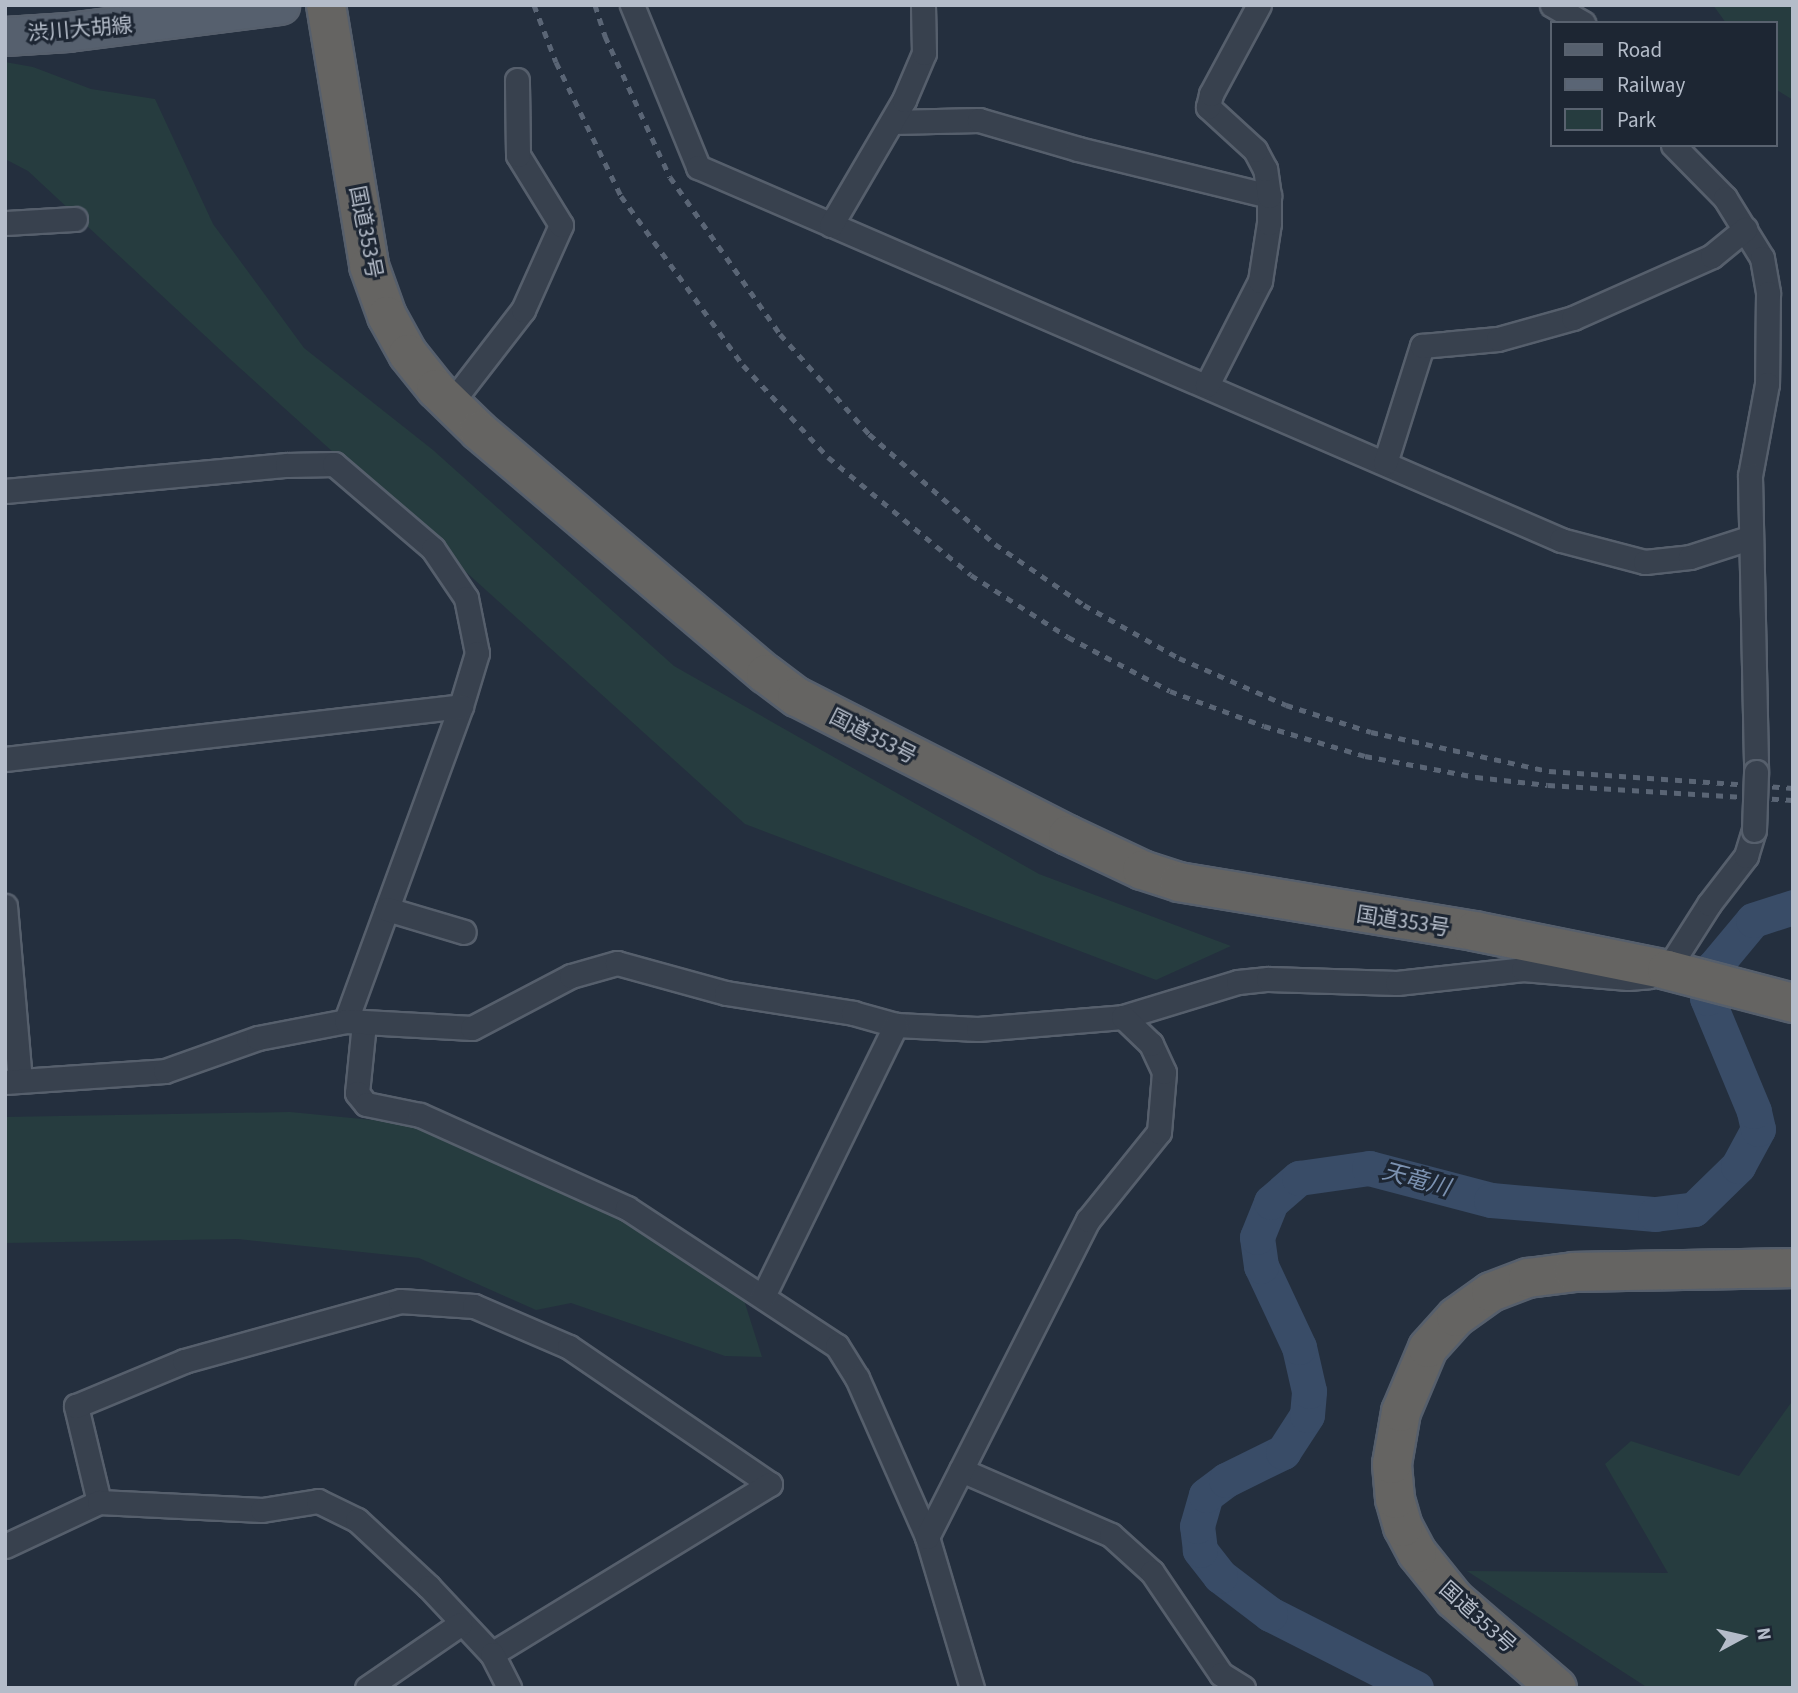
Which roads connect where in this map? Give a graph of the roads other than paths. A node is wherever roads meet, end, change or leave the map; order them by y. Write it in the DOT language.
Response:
graph roads {
  1 [pos="280,5"];
  2 [pos="326,5"];
  3 [pos="632,5"];
  4 [pos="923,5"];
  5 [pos="1259,5"];
  6 [pos="1552,5"];
  7 [pos="1580,21"];
  8 [pos="5,36"];
  9 [pos="517,80"];
  10 [pos="892,122"];
  11 [pos="1675,147"];
  12 [pos="1269,195"];
  13 [pos="75,219"];
  14 [pos="5,223"];
  15 [pos="831,225"];
  16 [pos="1745,229"];
  17 [pos="1207,386"];
  18 [pos="451,404"];
  19 [pos="1385,463"];
  20 [pos="5,491"];
  21 [pos="1749,538"];
  22 [pos="461,706"];
  23 [pos="5,759"];
  24 [pos="5,906"];
  25 [pos="387,909"];
  26 [pos="464,932"];
  27 [pos="1679,974"];
  28 [pos="1793,1003"];
  29 [pos="1123,1017"];
  30 [pos="355,1022"];
  31 [pos="896,1025"];
  32 [pos="13,1081"];
  33 [pos="1793,1268"];
  34 [pos="763,1296"];
  35 [pos="961,1470"];
  36 [pos="99,1502"];
  37 [pos="927,1537"];
  38 [pos="5,1546"];
  39 [pos="460,1624"];
  40 [pos="492,1654"];
  41 [pos="367,1688"];
  42 [pos="509,1688"];
  43 [pos="972,1688"];
  44 [pos="1243,1688"];
  45 [pos="1557,1688"];
  1 -- 8 [label="main road, 渋川大胡線"];
  2 -- 18 [label="highway, 国道353号"];
  3 -- 15 [label="street"];
  4 -- 10 [label="street"];
  5 -- 12 [label="street"];
  6 -- 7 [label="street"];
  9 -- 18 [label="street"];
  10 -- 12 [label="street"];
  10 -- 15 [label="street"];
  11 -- 16 [label="street"];
  12 -- 17 [label="street"];
  13 -- 14 [label="street"];
  15 -- 17 [label="street"];
  16 -- 19 [label="street"];
  16 -- 21 [label="street"];
  17 -- 19 [label="street"];
  18 -- 27 [label="highway, 国道353号"];
  19 -- 21 [label="street"];
  20 -- 22 [label="street"];
  21 -- 27 [label="street, bridge"];
  22 -- 23 [label="street"];
  22 -- 25 [label="street"];
  24 -- 32 [label="street"];
  25 -- 26 [label="street"];
  25 -- 30 [label="street"];
  27 -- 28 [label="highway, 国道353号"];
  27 -- 29 [label="street"];
  29 -- 31 [label="street"];
  29 -- 35 [label="street"];
  30 -- 31 [label="street"];
  30 -- 32 [label="street"];
  30 -- 34 [label="street"];
  31 -- 34 [label="street"];
  33 -- 45 [label="highway, 国道353号"];
  34 -- 37 [label="street"];
  35 -- 37 [label="street"];
  35 -- 44 [label="street"];
  36 -- 38 [label="street"];
  36 -- 39 [label="street"];
  36 -- 40 [label="street"];
  37 -- 43 [label="street"];
  39 -- 40 [label="street"];
  39 -- 41 [label="street"];
  40 -- 42 [label="street"];
}
